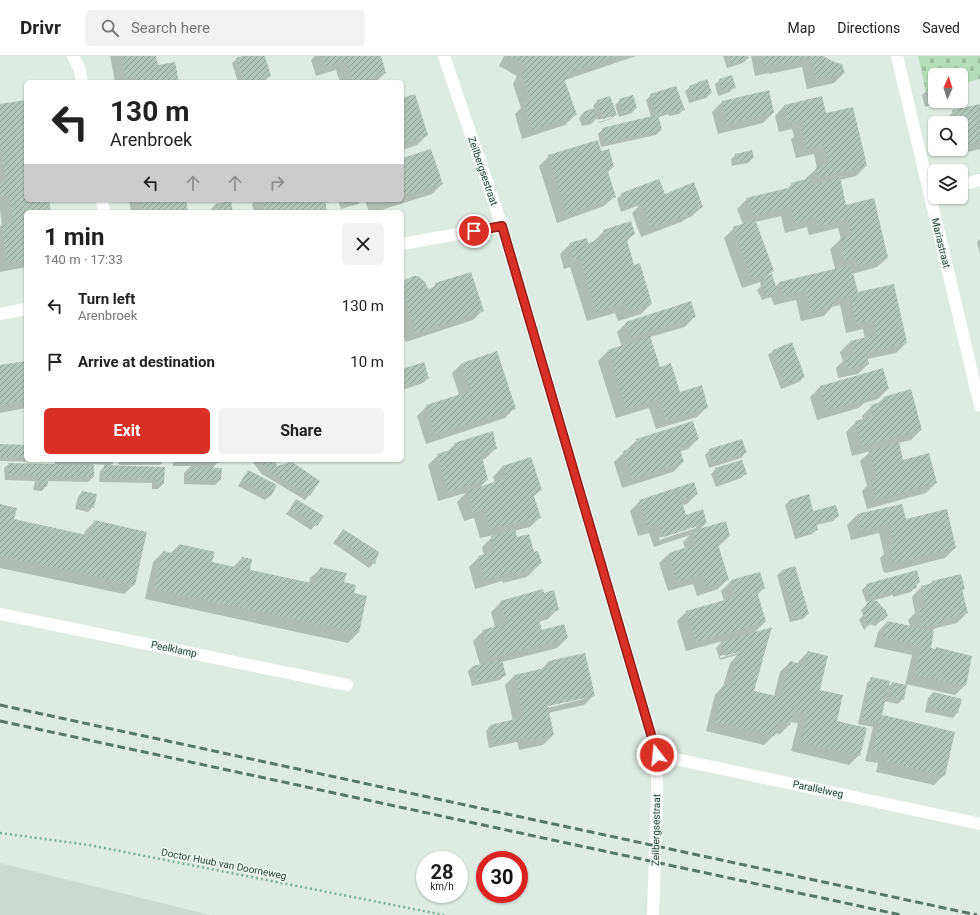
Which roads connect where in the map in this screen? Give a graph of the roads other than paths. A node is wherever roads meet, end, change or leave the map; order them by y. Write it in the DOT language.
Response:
graph roads {
  1 [pos="73,56"];
  2 [pos="444,56"];
  3 [pos="897,56"];
  4 [pos="82,80"];
  5 [pos="928,176"];
  6 [pos="980,180"];
  7 [pos="968,183"];
  8 [pos="935,204"];
  9 [pos="502,226"];
  10 [pos="404,244"];
  11 [pos="24,309"];
  12 [pos="0,314"];
  13 [pos="980,406"];
  14 [pos="0,614"];
  15 [pos="347,685"];
  16 [pos="657,755"];
  17 [pos="980,824"];
  18 [pos="653,915"];
  1 -- 4 [label="street"];
  2 -- 9 [label="street, Zeilbergsestraat"];
  3 -- 5 [label="street, Mariastraat"];
  6 -- 7 [label="street"];
  8 -- 13 [label="street, Mariastraat"];
  9 -- 10 [label="street"];
  9 -- 16 [label="street, Zeilbergsestraat"];
  11 -- 12 [label="street"];
  14 -- 15 [label="street, Peelklamp"];
  16 -- 17 [label="street, Parallelweg"];
  16 -- 18 [label="street, Zeilbergsestraat"];
}
